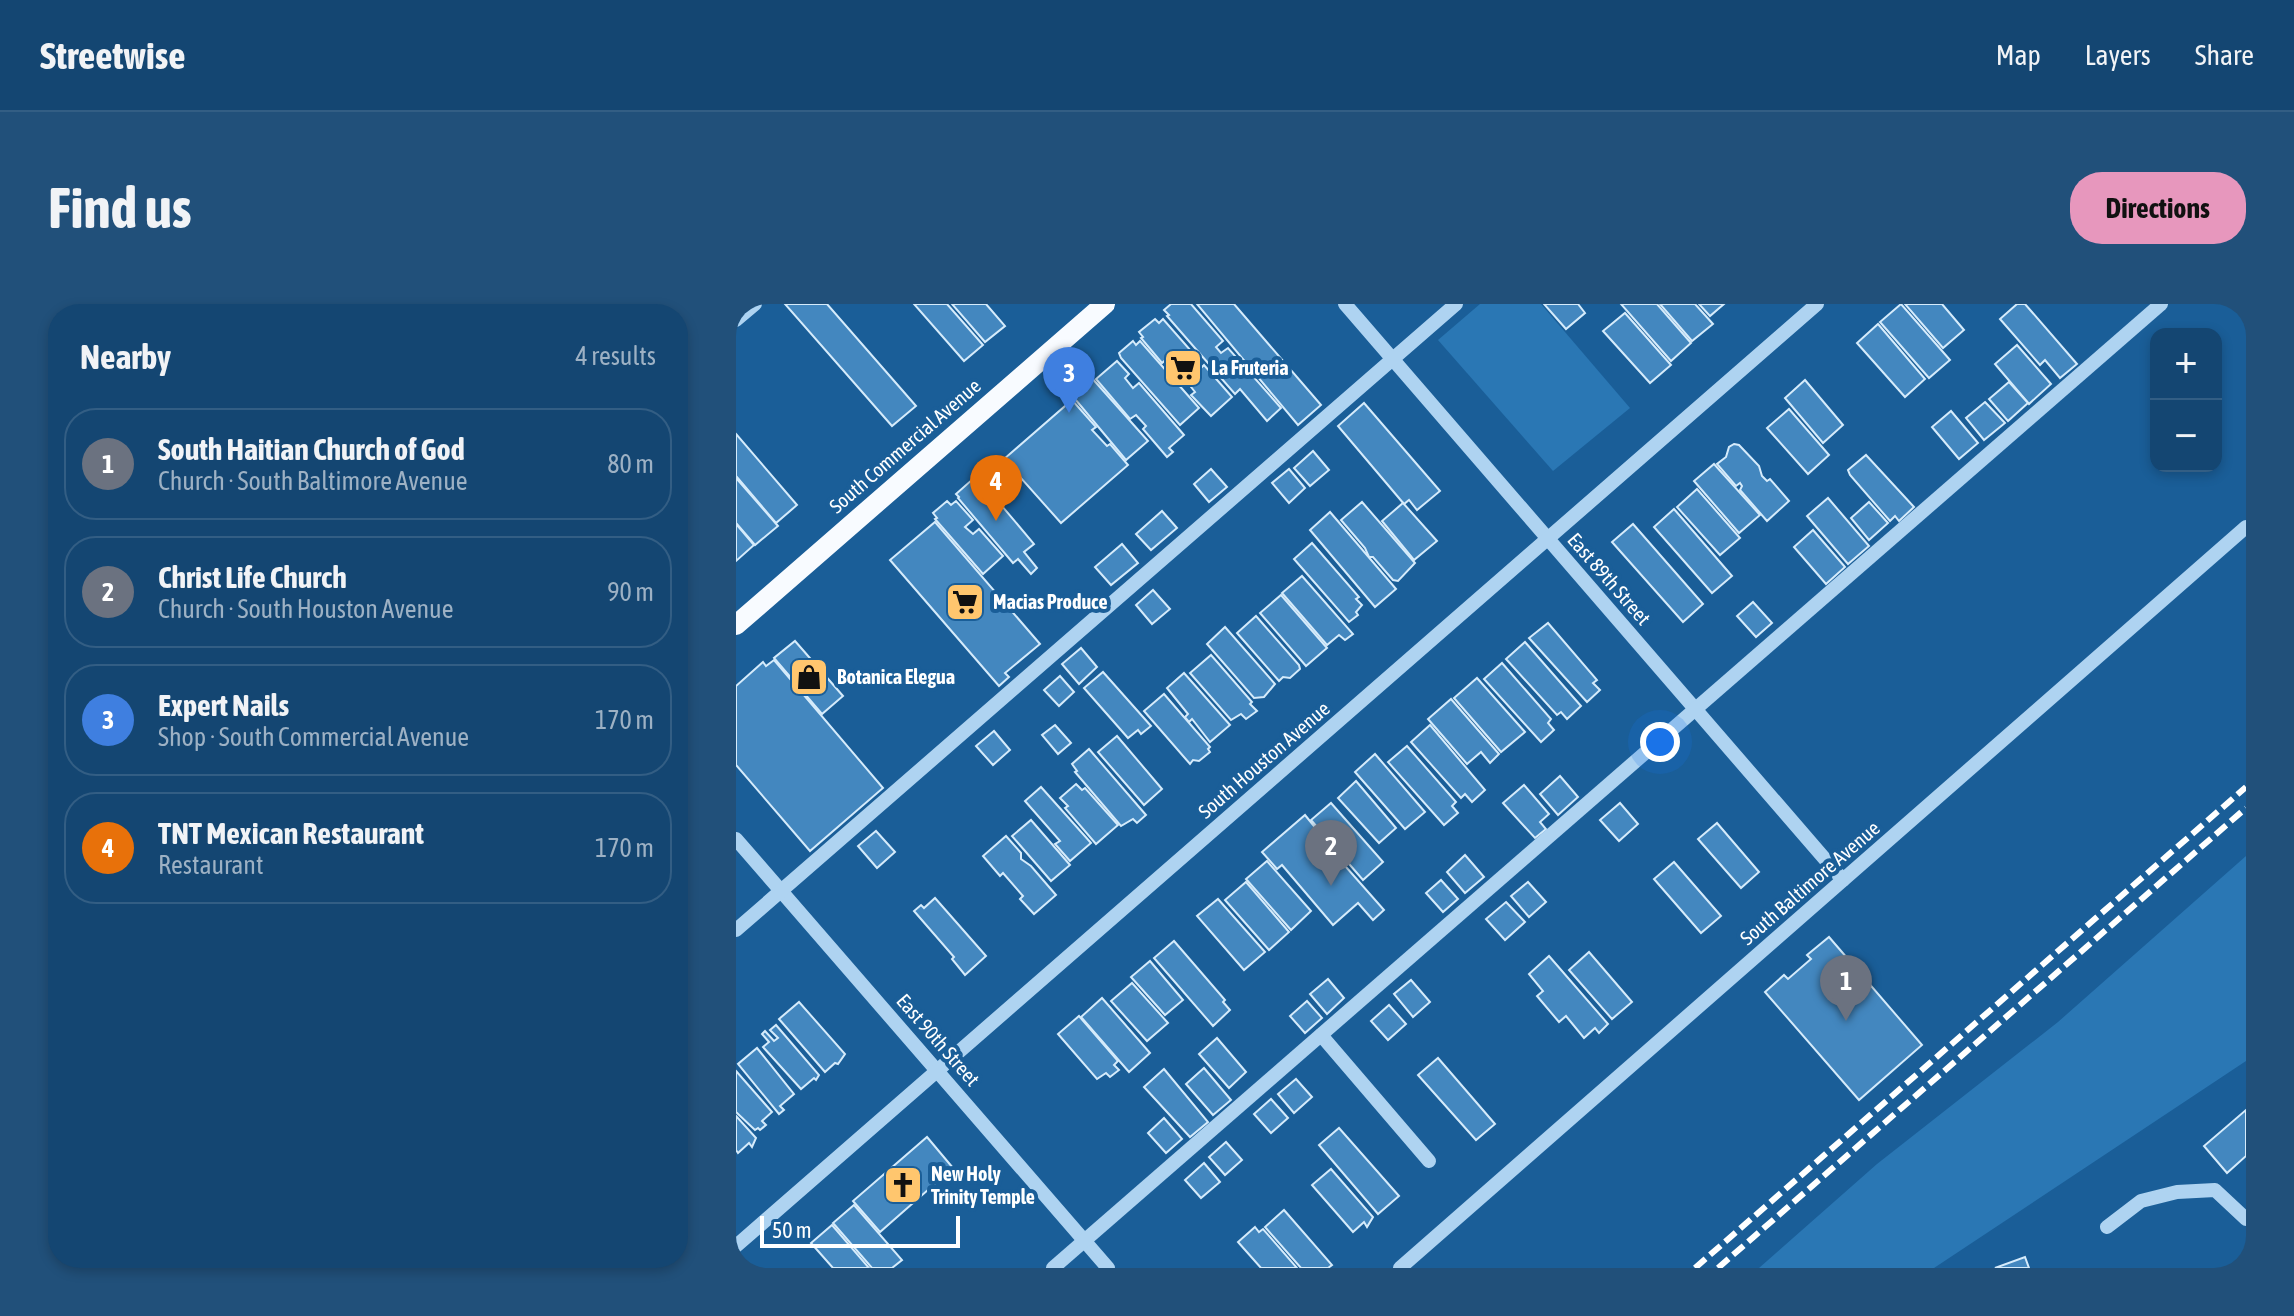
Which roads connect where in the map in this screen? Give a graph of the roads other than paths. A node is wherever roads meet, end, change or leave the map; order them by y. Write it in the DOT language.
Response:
graph roads {
  1 [pos="755,304"];
  2 [pos="1105,304"];
  3 [pos="1345,304"];
  4 [pos="1456,304"];
  5 [pos="1817,304"];
  6 [pos="2161,304"];
  7 [pos="736,320"];
  8 [pos="1393,360"];
  9 [pos="2246,527"];
  10 [pos="1548,539"];
  11 [pos="736,625"];
  12 [pos="1695,709"];
  13 [pos="736,839"];
  14 [pos="1843,880"];
  15 [pos="782,890"];
  16 [pos="736,930"];
  17 [pos="1321,1035"];
  18 [pos="938,1071"];
  19 [pos="1429,1161"];
  20 [pos="2246,1219"];
  21 [pos="2107,1227"];
  22 [pos="1085,1241"];
  23 [pos="736,1246"];
  24 [pos="1053,1268"];
  25 [pos="1108,1268"];
  26 [pos="1400,1268"];
  1 -- 7 [label="street"];
  2 -- 11 [label="main road, South Commercial Avenue"];
  3 -- 8 [label="street, East 89th Street"];
  4 -- 8 [label="street"];
  5 -- 10 [label="street, South Houston Avenue"];
  6 -- 12 [label="street"];
  8 -- 10 [label="street, East 89th Street"];
  8 -- 15 [label="street"];
  9 -- 14 [label="street, South Baltimore Avenue"];
  10 -- 12 [label="street, East 89th Street"];
  10 -- 18 [label="street, South Houston Avenue"];
  12 -- 14 [label="street, East 89th Street"];
  12 -- 17 [label="street"];
  13 -- 15 [label="street, East 90th Street"];
  14 -- 26 [label="street, South Baltimore Avenue"];
  15 -- 16 [label="street"];
  15 -- 18 [label="street, East 90th Street"];
  17 -- 19 [label="street"];
  17 -- 22 [label="street"];
  18 -- 22 [label="street, East 90th Street"];
  18 -- 23 [label="street, South Houston Avenue"];
  20 -- 21 [label="street"];
  22 -- 24 [label="street"];
  22 -- 25 [label="street, East 90th Street"];
}
